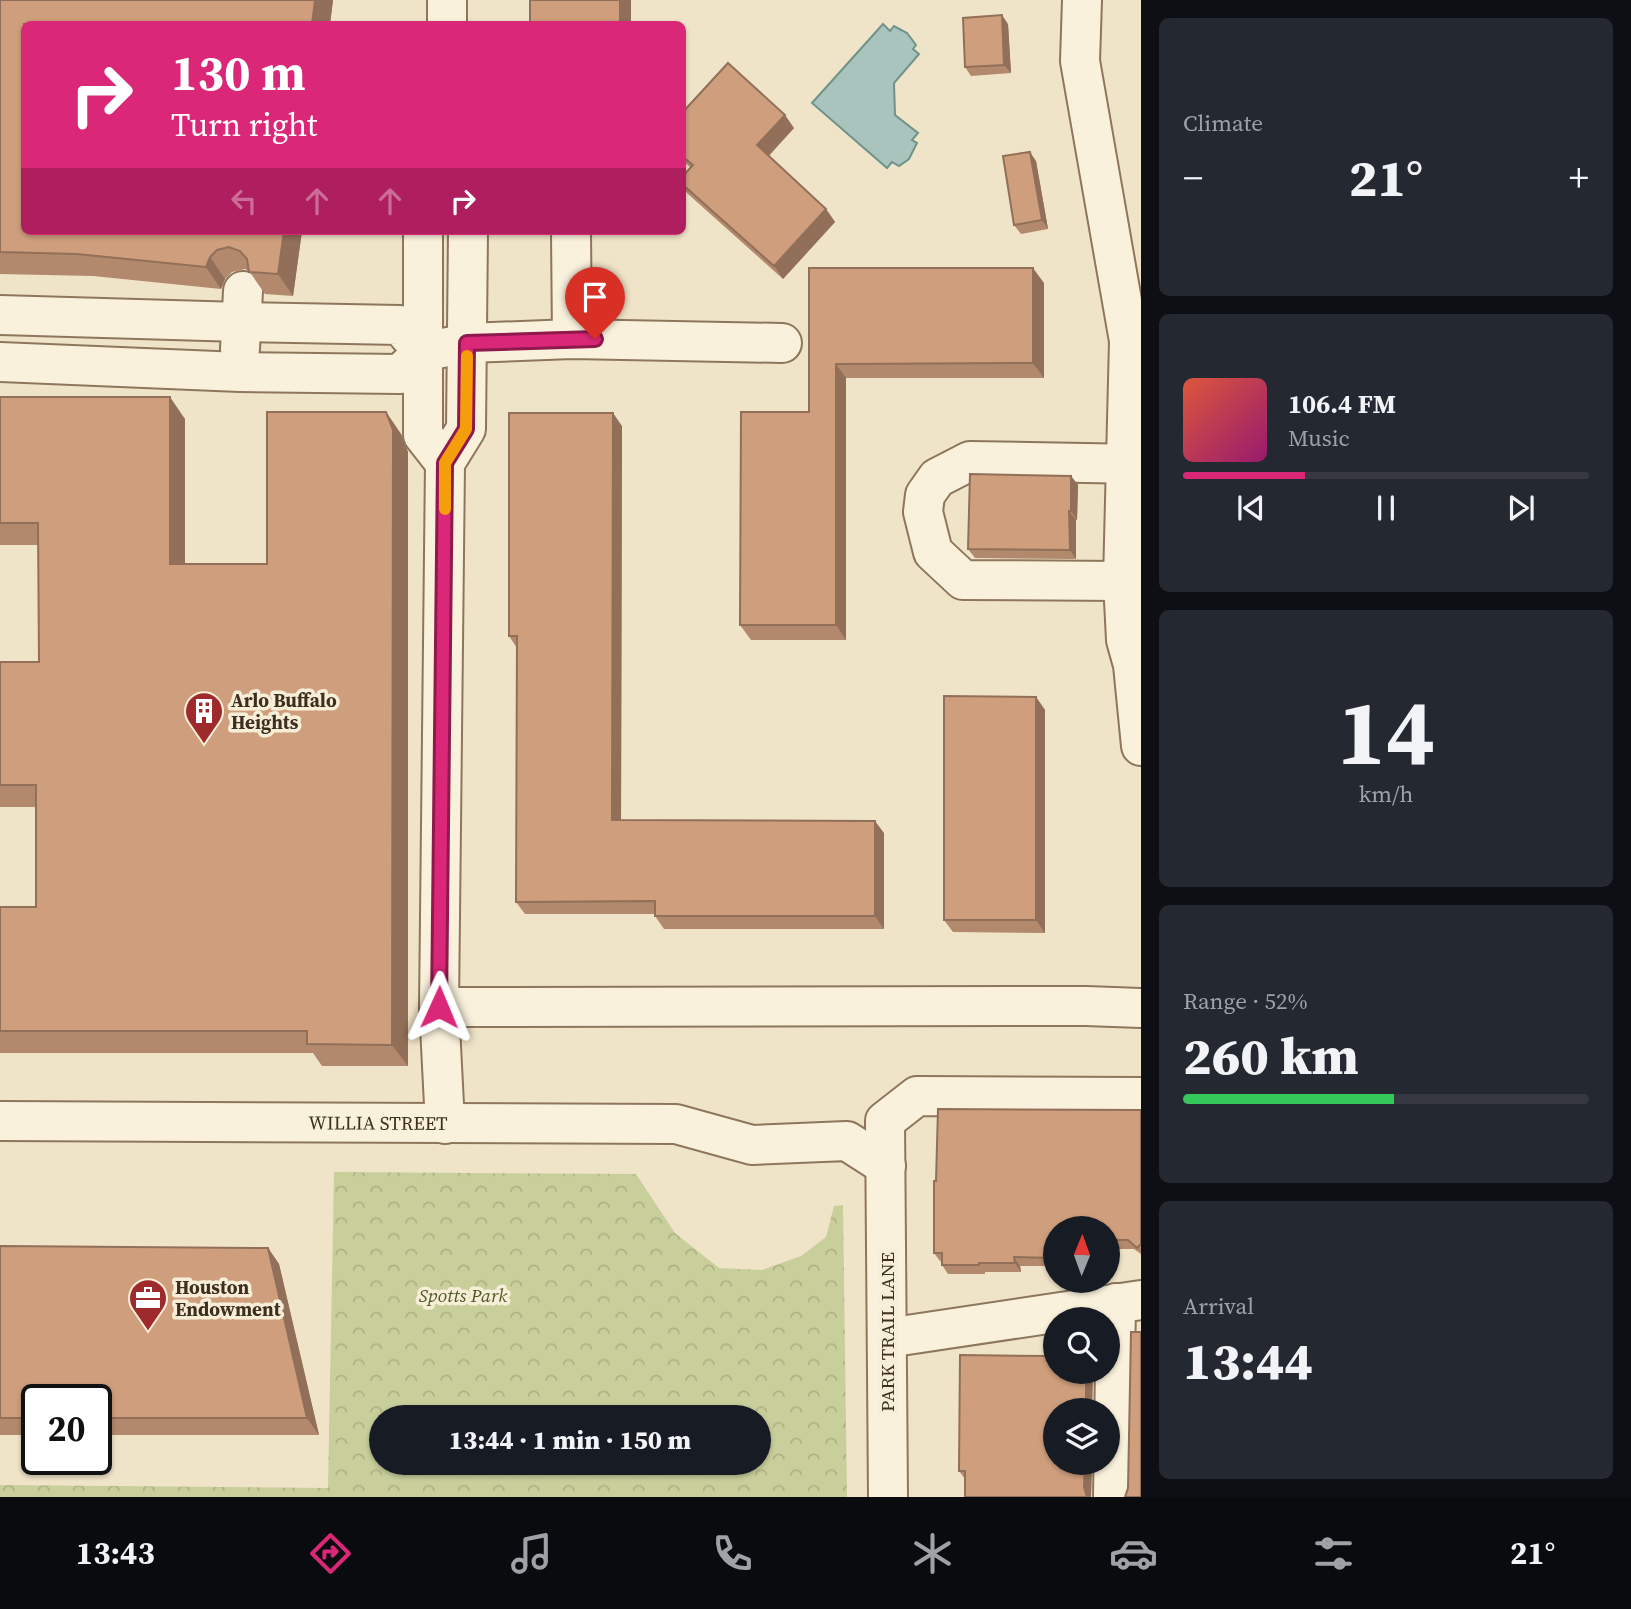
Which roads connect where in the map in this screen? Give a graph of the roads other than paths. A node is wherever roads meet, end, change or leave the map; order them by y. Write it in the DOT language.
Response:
graph roads {
  1 [pos="447,0"];
  2 [pos="1082,0"];
  3 [pos="447,21"];
  4 [pos="423,235"];
  5 [pos="468,235"];
  6 [pos="570,235"];
  7 [pos="242,307"];
  8 [pos="0,314"];
  9 [pos="572,339"];
  10 [pos="1135,341"];
  11 [pos="467,343"];
  12 [pos="782,343"];
  13 [pos="423,352"];
  14 [pos="0,362"];
  15 [pos="240,372"];
  16 [pos="445,463"];
  17 [pos="1134,464"];
  18 [pos="1123,581"];
  19 [pos="1141,746"];
  20 [pos="439,1007"];
  21 [pos="1141,1008"];
  22 [pos="1141,1097"];
  23 [pos="0,1121"];
  24 [pos="445,1124"];
  25 [pos="886,1166"];
  26 [pos="1128,1301"];
  27 [pos="887,1338"];
  28 [pos="888,1497"];
  29 [pos="1113,1497"];
  1 -- 3 [label="street"];
  2 -- 10 [label="street"];
  4 -- 13 [label="street"];
  5 -- 11 [label="street"];
  6 -- 9 [label="street"];
  7 -- 8 [label="street"];
  7 -- 13 [label="street"];
  7 -- 15 [label="street"];
  9 -- 11 [label="street"];
  9 -- 12 [label="street"];
  10 -- 17 [label="street"];
  11 -- 13 [label="street"];
  11 -- 16 [label="street"];
  13 -- 15 [label="street"];
  13 -- 16 [label="street"];
  14 -- 15 [label="street"];
  16 -- 20 [label="street"];
  17 -- 18 [label="street"];
  17 -- 18 [label="street"];
  18 -- 19 [label="street"];
  20 -- 21 [label="street"];
  20 -- 24 [label="street"];
  22 -- 25 [label="street, PARK TRAIL LANE"];
  23 -- 24 [label="street, WILLIA STREET"];
  24 -- 25 [label="street, WILLIA STREET"];
  25 -- 27 [label="street, PARK TRAIL LANE"];
  26 -- 27 [label="street"];
  26 -- 29 [label="street"];
  27 -- 28 [label="street, PARK TRAIL LANE"];
}
